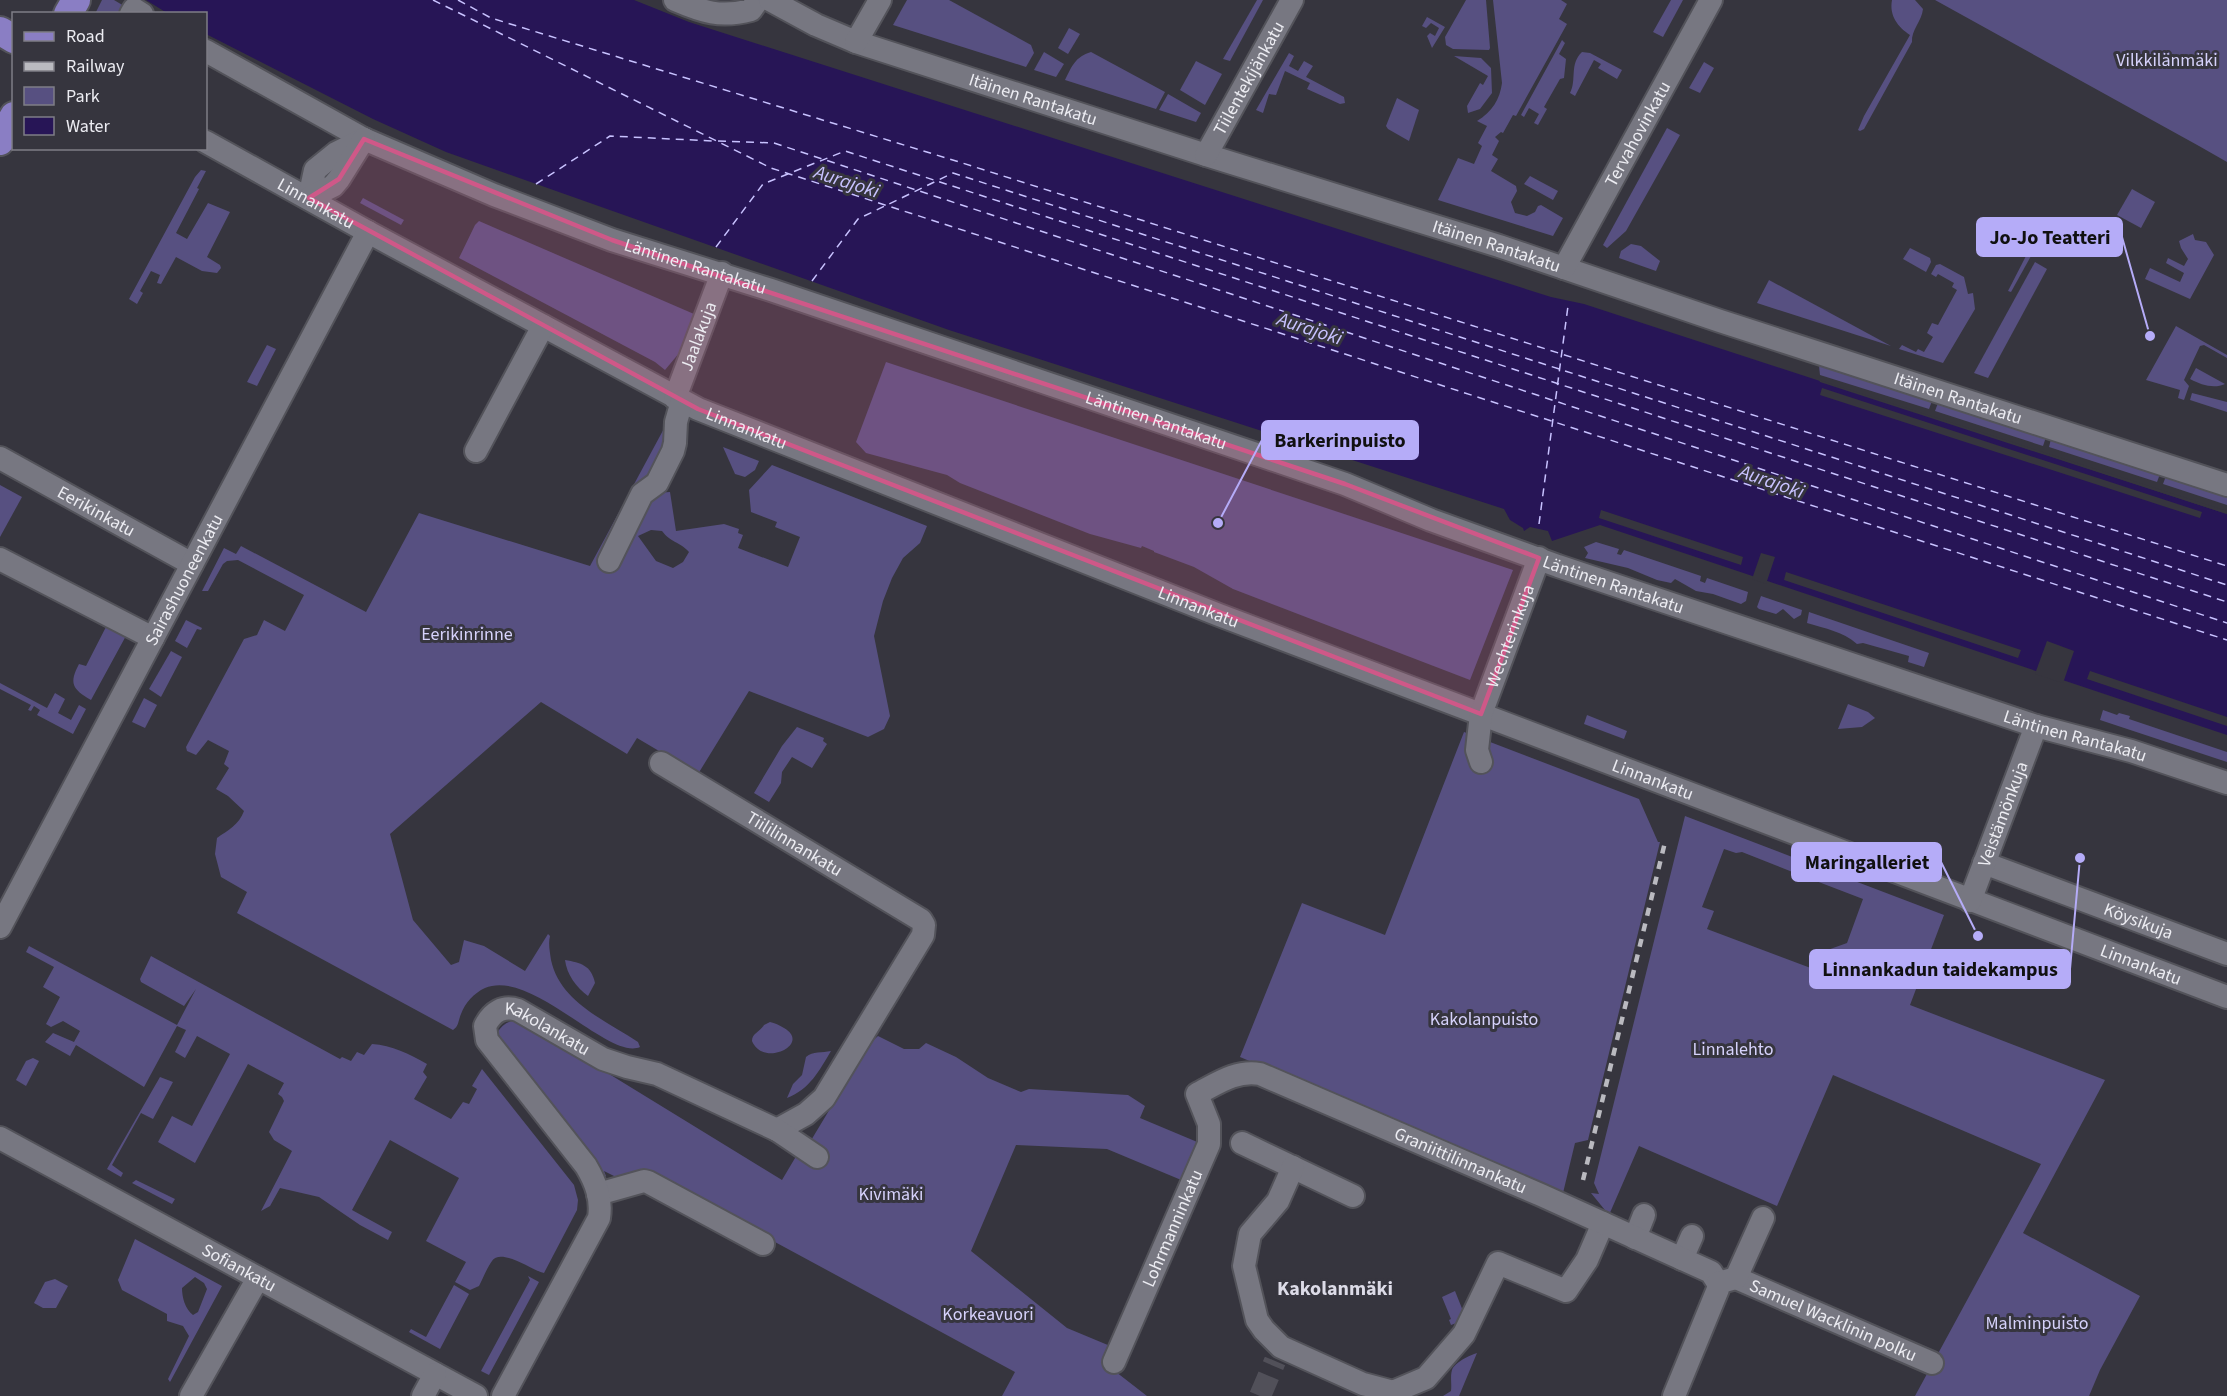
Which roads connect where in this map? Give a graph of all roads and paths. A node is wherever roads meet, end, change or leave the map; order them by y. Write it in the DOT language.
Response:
graph roads {
  1 [pos="675,0"];
  2 [pos="758,0"];
  3 [pos="770,0"];
  4 [pos="880,0"];
  5 [pos="1292,0"];
  6 [pos="1711,0"];
  7 [pos="856,42"];
  8 [pos="207,52"];
  9 [pos="12,120"];
  10 [pos="364,139"];
  11 [pos="0,141"];
  12 [pos="207,143"];
  13 [pos="1206,155"];
  14 [pos="309,198"];
  15 [pos="368,232"];
  16 [pos="1564,268"];
  17 [pos="722,273"];
  18 [pos="543,326"];
  19 [pos="679,400"];
  20 [pos="477,451"];
  21 [pos="0,458"];
  22 [pos="2227,485"];
  23 [pos="1539,558"];
  24 [pos="0,559"];
  25 [pos="609,561"];
  26 [pos="192,564"];
  27 [pos="153,638"];
  28 [pos="1481,714"];
  29 [pos="2036,726"];
  30 [pos="1481,762"];
  31 [pos="661,763"];
  32 [pos="2227,783"];
  33 [pos="1984,863"];
  34 [pos="1970,901"];
  35 [pos="3,914"];
  36 [pos="2227,954"];
  37 [pos="2227,997"];
  38 [pos="1197,1094"];
  39 [pos="777,1130"];
  40 [pos="0,1138"];
  41 [pos="1242,1143"];
  42 [pos="817,1158"];
  43 [pos="1293,1167"];
  44 [pos="598,1194"];
  45 [pos="1353,1196"];
  46 [pos="1644,1215"];
  47 [pos="1763,1218"];
  48 [pos="1603,1223"];
  49 [pos="1692,1236"];
  50 [pos="1635,1238"];
  51 [pos="763,1244"];
  52 [pos="1682,1259"];
  53 [pos="258,1278"];
  54 [pos="1727,1281"];
  55 [pos="1114,1362"];
  56 [pos="1932,1363"];
  57 [pos="435,1374"];
  58 [pos="191,1396"];
  59 [pos="423,1396"];
  60 [pos="476,1396"];
  61 [pos="503,1396"];
  62 [pos="1674,1396"];
  1 -- 2 [label="street"];
  3 -- 7 [label="street, Itäinen Rantakatu"];
  4 -- 7 [label="street"];
  5 -- 13 [label="street, Tiilentekijänkatu"];
  6 -- 16 [label="street, Tervahovinkatu"];
  7 -- 13 [label="street, Itäinen Rantakatu"];
  8 -- 10 [label="street, Läntinen Rantakatu"];
  9 -- 11 [label="main road"];
  10 -- 14 [label="street"];
  10 -- 17 [label="street, Läntinen Rantakatu"];
  12 -- 14 [label="street, Linnankatu"];
  13 -- 16 [label="street, Itäinen Rantakatu"];
  14 -- 15 [label="street, Linnankatu"];
  15 -- 18 [label="street, Linnankatu"];
  15 -- 26 [label="street, Sairashuoneenkatu"];
  16 -- 22 [label="street, Itäinen Rantakatu"];
  17 -- 19 [label="street, Jaalakuja"];
  17 -- 23 [label="street, Läntinen Rantakatu"];
  18 -- 19 [label="street, Linnankatu"];
  18 -- 20 [label="street"];
  19 -- 25 [label="street, Jaalakuja"];
  19 -- 28 [label="street, Linnankatu"];
  21 -- 26 [label="street, Eerikinkatu"];
  23 -- 28 [label="street, Wechterinkuja"];
  23 -- 29 [label="street, Läntinen Rantakatu"];
  24 -- 27 [label="street"];
  26 -- 27 [label="street, Sairashuoneenkatu"];
  27 -- 35 [label="street, Sairashuoneenkatu"];
  28 -- 30 [label="street, Wechterinkuja"];
  28 -- 34 [label="street, Linnankatu"];
  29 -- 32 [label="street, Läntinen Rantakatu"];
  29 -- 33 [label="street, Veistämönkuja"];
  31 -- 39 [label="street, Tiililinnankatu"];
  33 -- 34 [label="street, Veistämönkuja"];
  33 -- 36 [label="street, Köysikuja"];
  34 -- 37 [label="street, Linnankatu"];
  38 -- 48 [label="street, Graniittilinnankatu"];
  38 -- 55 [label="street, Lohrmanninkatu"];
  39 -- 42 [label="street, Kakolankatu"];
  39 -- 44 [label="street, Kakolankatu"];
  40 -- 53 [label="street, Sofiankatu"];
  41 -- 43 [label="street"];
  43 -- 45 [label="street"];
  43 -- 48 [label="street"];
  44 -- 51 [label="street"];
  44 -- 61 [label="street, Kakolankatu"];
  46 -- 50 [label="street"];
  47 -- 54 [label="street"];
  48 -- 50 [label="street, Graniittilinnankatu"];
  49 -- 52 [label="street"];
  50 -- 52 [label="street, Graniittilinnankatu"];
  52 -- 54 [label="street, Graniittilinnankatu"];
  53 -- 57 [label="street, Sofiankatu"];
  53 -- 58 [label="street"];
  54 -- 56 [label="street, Samuel Wacklinin polku"];
  54 -- 62 [label="street"];
  57 -- 59 [label="street"];
  57 -- 60 [label="street, Sofiankatu"];
}
